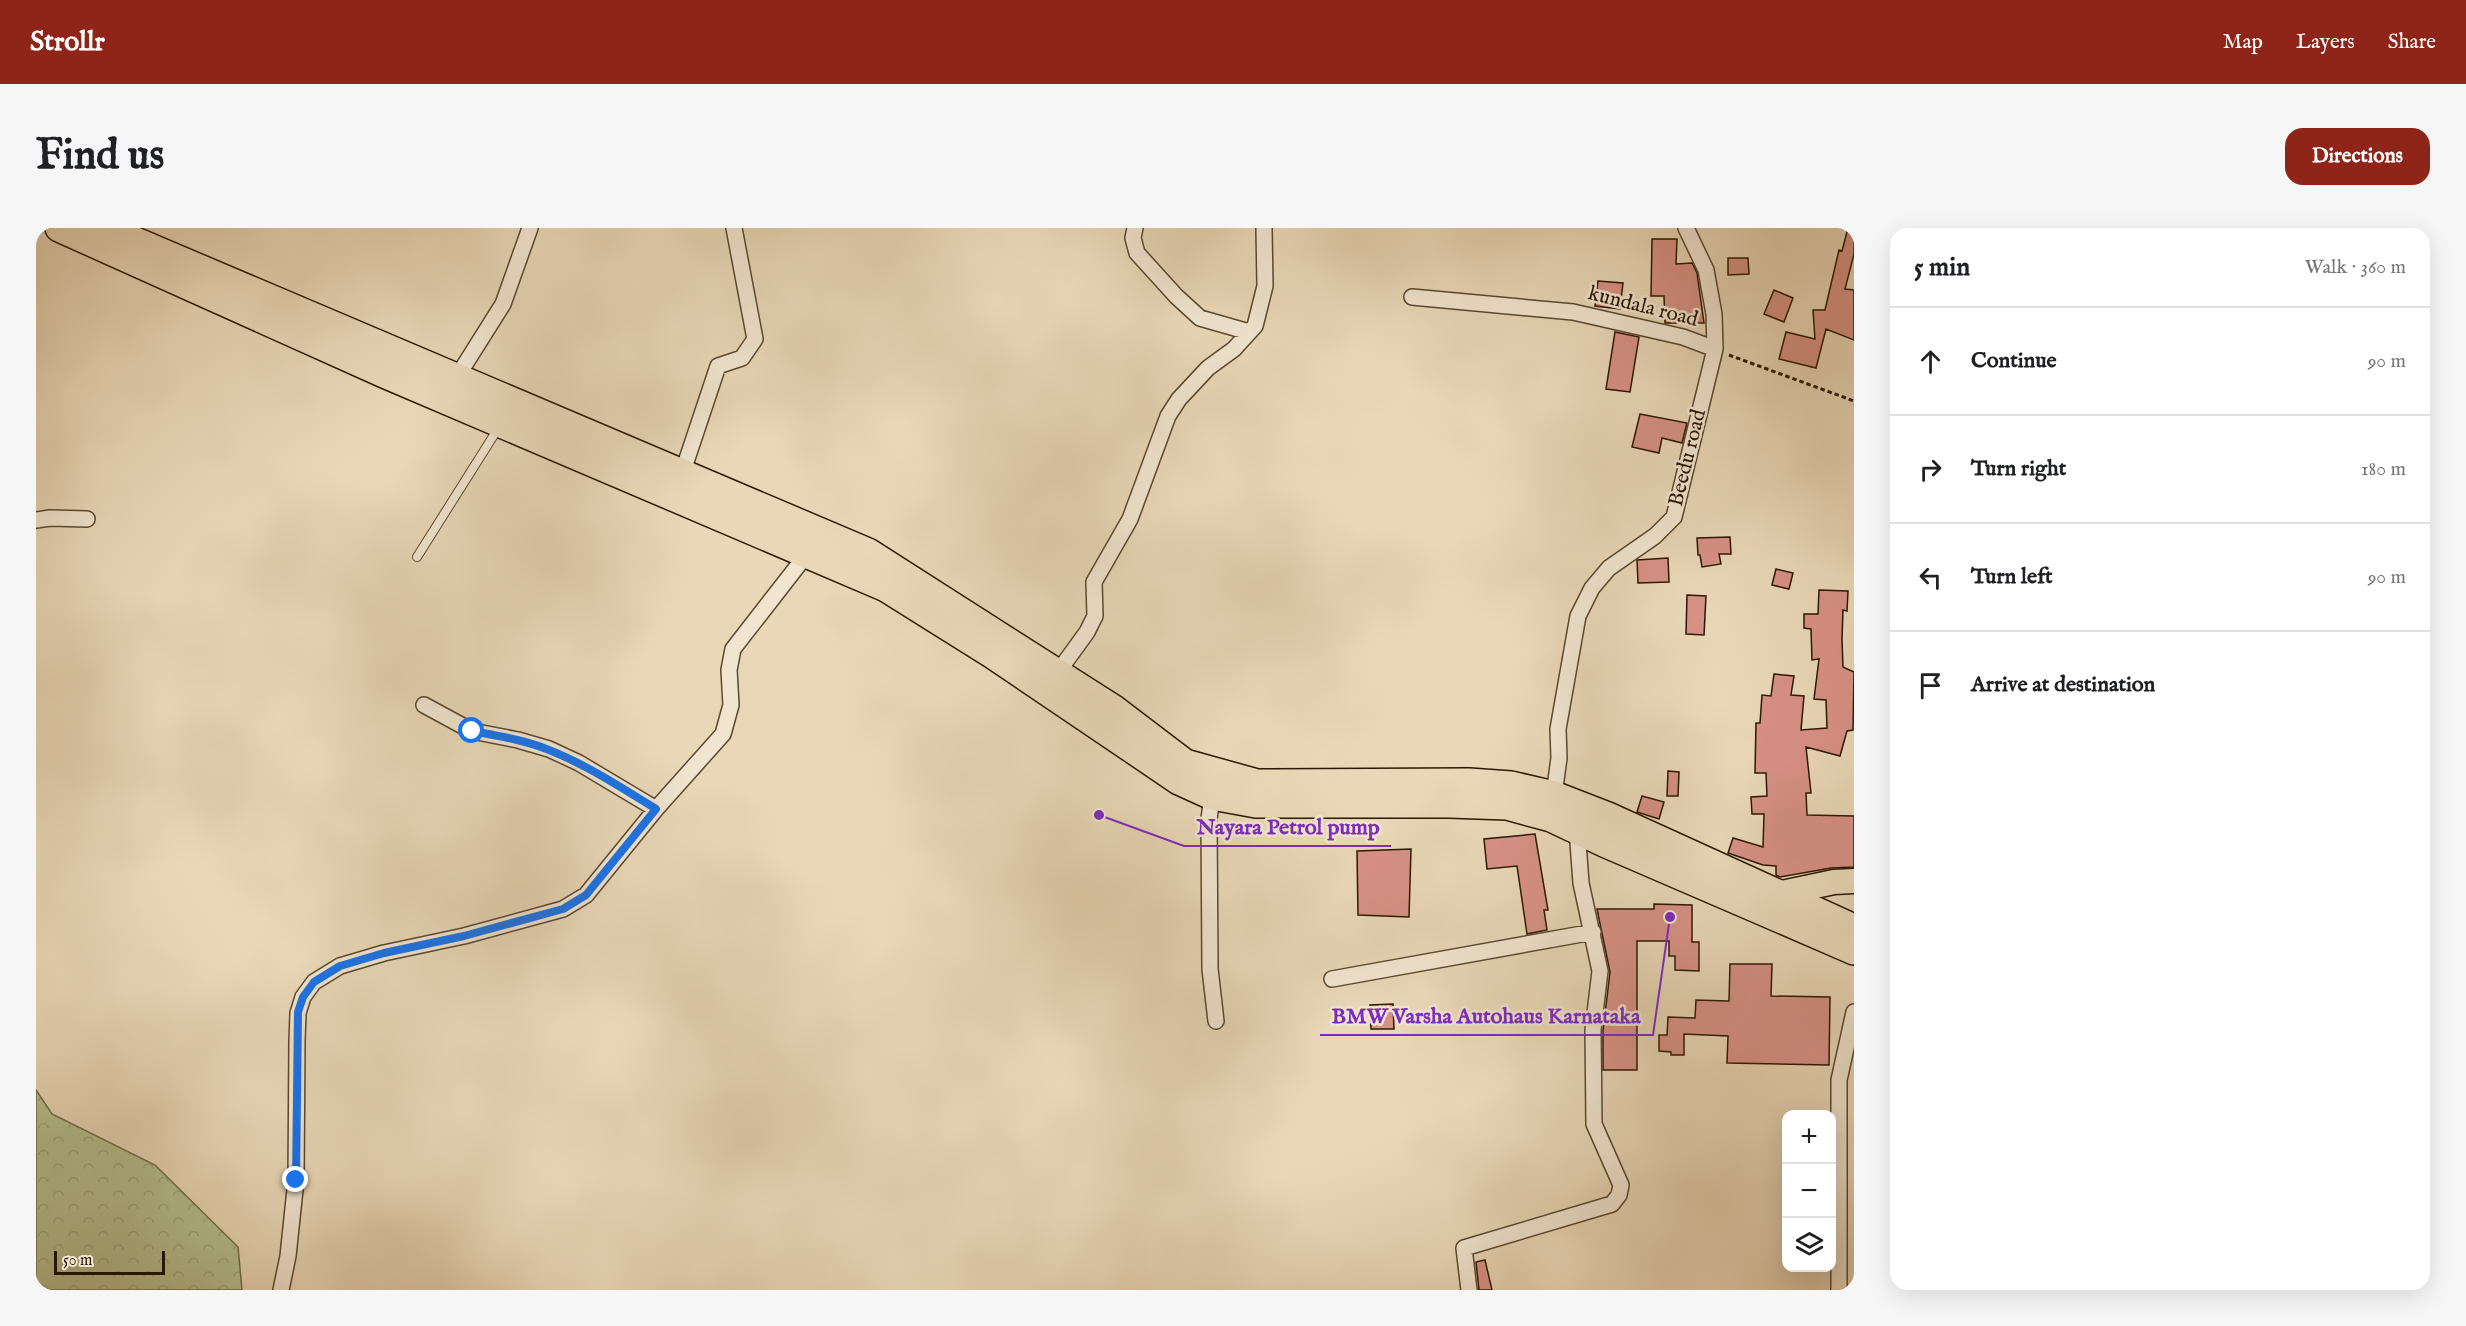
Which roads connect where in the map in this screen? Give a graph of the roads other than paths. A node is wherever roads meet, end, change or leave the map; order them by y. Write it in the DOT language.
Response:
graph roads {
  1 [pos="59,228"];
  2 [pos="105,228"];
  3 [pos="530,228"];
  4 [pos="734,228"];
  5 [pos="1135,228"];
  6 [pos="1264,228"];
  7 [pos="1686,228"];
  8 [pos="1412,297"];
  9 [pos="1249,332"];
  10 [pos="1715,349"];
  11 [pos="457,377"];
  12 [pos="502,424"];
  13 [pos="682,474"];
  14 [pos="87,519"];
  15 [pos="36,520"];
  16 [pos="807,554"];
  17 [pos="417,557"];
  18 [pos="1058,672"];
  19 [pos="424,705"];
  20 [pos="1554,795"];
  21 [pos="1212,796"];
  22 [pos="656,809"];
  23 [pos="1577,829"];
  24 [pos="1854,880"];
  25 [pos="1772,904"];
  26 [pos="1854,927"];
  27 [pos="1593,932"];
  28 [pos="1854,951"];
  29 [pos="1332,979"];
  30 [pos="1854,1012"];
  31 [pos="1216,1021"];
  32 [pos="281,1290"];
  33 [pos="1470,1290"];
  34 [pos="1839,1290"];
  1 -- 12 [label="highway"];
  2 -- 11 [label="highway"];
  3 -- 11 [label="street"];
  4 -- 13 [label="street"];
  5 -- 9 [label="street"];
  6 -- 9 [label="street"];
  7 -- 10 [label="street, Beedu road"];
  8 -- 10 [label="street, kundala road"];
  9 -- 18 [label="street"];
  10 -- 20 [label="street, Beedu road"];
  11 -- 13 [label="highway"];
  12 -- 16 [label="highway"];
  12 -- 17 [label="lane"];
  13 -- 18 [label="highway"];
  14 -- 15 [label="street"];
  16 -- 21 [label="highway"];
  16 -- 22 [label="street"];
  18 -- 20 [label="highway"];
  19 -- 22 [label="street"];
  20 -- 25 [label="highway"];
  21 -- 23 [label="highway"];
  21 -- 31 [label="street"];
  22 -- 32 [label="street"];
  23 -- 25 [label="highway"];
  23 -- 27 [label="street"];
  24 -- 25 [label="main road"];
  25 -- 26 [label="highway"];
  25 -- 28 [label="highway"];
  27 -- 29 [label="street"];
  27 -- 33 [label="street"];
  30 -- 34 [label="street"];
}
